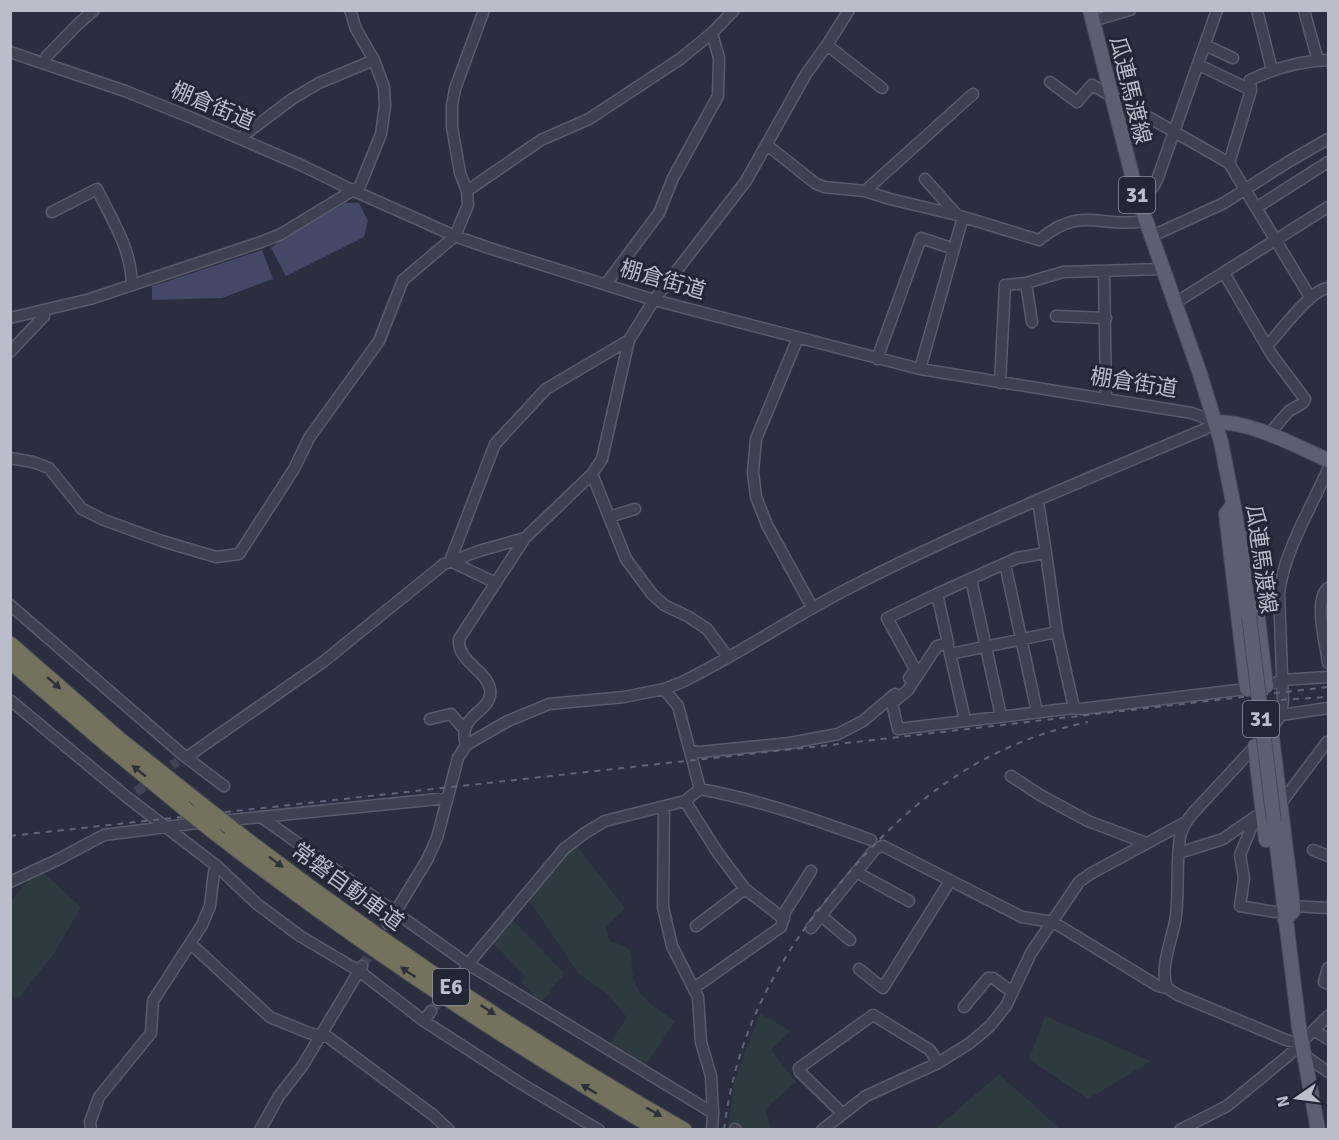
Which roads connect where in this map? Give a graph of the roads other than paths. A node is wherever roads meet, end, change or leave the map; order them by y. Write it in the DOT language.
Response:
graph roads {
  1 [pos="94,10"];
  2 [pos="350,10"];
  3 [pos="484,10"];
  4 [pos="734,10"];
  5 [pos="849,10"];
  6 [pos="1130,10"];
  7 [pos="1217,10"];
  8 [pos="1257,10"];
  9 [pos="1305,10"];
  10 [pos="1091,16"];
  11 [pos="712,33"];
  12 [pos="827,45"];
  13 [pos="1205,45"];
  14 [pos="10,52"];
  15 [pos="1233,58"];
  16 [pos="374,60"];
  17 [pos="1323,61"];
  18 [pos="44,62"];
  19 [pos="1199,65"];
  20 [pos="1272,70"];
  21 [pos="1050,82"];
  22 [pos="882,88"];
  23 [pos="1251,90"];
  24 [pos="973,94"];
  25 [pos="1111,97"];
  26 [pos="1174,132"];
  27 [pos="243,140"];
  28 [pos="1329,140"];
  29 [pos="767,146"];
  30 [pos="1329,162"];
  31 [pos="1229,163"];
  32 [pos="925,179"];
  33 [pos="352,190"];
  34 [pos="1245,190"];
  35 [pos="467,191"];
  36 [pos="1136,191"];
  37 [pos="865,192"];
  38 [pos="1329,207"];
  39 [pos="1256,208"];
  40 [pos="52,212"];
  41 [pos="960,216"];
  42 [pos="1145,221"];
  43 [pos="455,236"];
  44 [pos="1150,237"];
  45 [pos="1276,242"];
  46 [pos="954,249"];
  47 [pos="1162,269"];
  48 [pos="1104,271"];
  49 [pos="1224,273"];
  50 [pos="1026,283"];
  51 [pos="606,284"];
  52 [pos="132,285"];
  53 [pos="1329,288"];
  54 [pos="1310,297"];
  55 [pos="654,300"];
  56 [pos="1175,303"];
  57 [pos="44,311"];
  58 [pos="1056,316"];
  59 [pos="10,318"];
  60 [pos="1106,318"];
  61 [pos="1032,322"];
  62 [pos="798,338"];
  63 [pos="629,340"];
  64 [pos="1267,346"];
  65 [pos="10,352"];
  66 [pos="877,359"];
  67 [pos="920,369"];
  68 [pos="1000,383"];
  69 [pos="1106,399"];
  70 [pos="1215,422"];
  71 [pos="1268,435"];
  72 [pos="10,458"];
  73 [pos="1329,460"];
  74 [pos="1329,469"];
  75 [pos="592,474"];
  76 [pos="1038,501"];
  77 [pos="1234,504"];
  78 [pos="635,509"];
  79 [pos="609,518"];
  80 [pos="525,538"];
  81 [pos="1046,553"];
  82 [pos="450,561"];
  83 [pos="1005,564"];
  84 [pos="971,579"];
  85 [pos="496,583"];
  86 [pos="1329,588"];
  87 [pos="936,594"];
  88 [pos="10,605"];
  89 [pos="812,607"];
  90 [pos="1326,630"];
  91 [pos="1057,632"];
  92 [pos="1021,639"];
  93 [pos="10,644"];
  94 [pos="986,646"];
  95 [pos="949,648"];
  96 [pos="727,656"];
  97 [pos="10,661"];
  98 [pos="1329,663"];
  99 [pos="1329,677"];
  100 [pos="1282,680"];
  101 [pos="1266,686"];
  102 [pos="664,689"];
  103 [pos="1247,689"];
  104 [pos="10,700"];
  105 [pos="1074,708"];
  106 [pos="1329,708"];
  107 [pos="1036,712"];
  108 [pos="1001,716"];
  109 [pos="1281,716"];
  110 [pos="430,719"];
  111 [pos="964,720"];
  112 [pos="464,728"];
  113 [pos="1271,729"];
  114 [pos="1327,742"];
  115 [pos="466,745"];
  116 [pos="1255,746"];
  117 [pos="691,752"];
  118 [pos="183,758"];
  119 [pos="1011,776"];
  120 [pos="224,786"];
  121 [pos="700,789"];
  122 [pos="448,798"];
  123 [pos="685,801"];
  124 [pos="1281,803"];
  125 [pos="664,807"];
  126 [pos="1259,812"];
  127 [pos="261,817"];
  128 [pos="1186,822"];
  129 [pos="164,826"];
  130 [pos="871,840"];
  131 [pos="1146,843"];
  132 [pos="1313,850"];
  133 [pos="1179,853"];
  134 [pos="1329,856"];
  135 [pos="218,867"];
  136 [pos="811,871"];
  137 [pos="856,872"];
  138 [pos="950,881"];
  139 [pos="10,882"];
  140 [pos="745,889"];
  141 [pos="909,901"];
  142 [pos="1293,906"];
  143 [pos="1329,908"];
  144 [pos="395,914"];
  145 [pos="820,915"];
  146 [pos="1280,916"];
  147 [pos="784,919"];
  148 [pos="1053,922"];
  149 [pos="388,924"];
  150 [pos="696,926"];
  151 [pos="811,928"];
  152 [pos="850,940"];
  153 [pos="191,944"];
  154 [pos="468,964"];
  155 [pos="1329,968"];
  156 [pos="361,969"];
  157 [pos="859,969"];
  158 [pos="462,975"];
  159 [pos="1329,984"];
  160 [pos="694,988"];
  161 [pos="1167,988"];
  162 [pos="1012,992"];
  163 [pos="964,1006"];
  164 [pos="431,1011"];
  165 [pos="1329,1016"];
  166 [pos="424,1021"];
  167 [pos="1315,1031"];
  168 [pos="320,1035"];
  169 [pos="1329,1039"];
  170 [pos="1303,1050"];
  171 [pos="938,1063"];
  172 [pos="1329,1072"];
  173 [pos="713,1113"];
  174 [pos="843,1113"];
  175 [pos="91,1130"];
  176 [pos="260,1130"];
  177 [pos="449,1130"];
  178 [pos="599,1130"];
  179 [pos="658,1130"];
  180 [pos="684,1130"];
  181 [pos="711,1130"];
  182 [pos="822,1130"];
  183 [pos="1180,1130"];
  184 [pos="1318,1130"];
  1 -- 18 [label="street"];
  2 -- 16 [label="street"];
  3 -- 35 [label="street"];
  4 -- 11 [label="street"];
  5 -- 12 [label="street"];
  6 -- 10 [label="street"];
  7 -- 13 [label="street"];
  8 -- 20 [label="street"];
  9 -- 17 [label="street"];
  10 -- 25 [label="main road, 瓜連馬渡線 / 31"];
  11 -- 35 [label="street"];
  11 -- 51 [label="street"];
  12 -- 22 [label="street"];
  12 -- 29 [label="street"];
  13 -- 15 [label="street"];
  13 -- 19 [label="street"];
  14 -- 18 [label="street, 棚倉街道"];
  16 -- 27 [label="street"];
  16 -- 33 [label="street"];
  17 -- 20 [label="street"];
  18 -- 27 [label="street, 棚倉街道"];
  19 -- 23 [label="street"];
  19 -- 26 [label="street"];
  20 -- 23 [label="street"];
  21 -- 25 [label="street"];
  23 -- 31 [label="street"];
  24 -- 37 [label="street"];
  25 -- 26 [label="street"];
  25 -- 36 [label="main road, 瓜連馬渡線 / 31"];
  26 -- 31 [label="street"];
  26 -- 36 [label="street"];
  27 -- 33 [label="street, 棚倉街道"];
  28 -- 34 [label="street"];
  29 -- 37 [label="street"];
  29 -- 55 [label="street"];
  30 -- 39 [label="street"];
  31 -- 34 [label="street"];
  32 -- 41 [label="street"];
  33 -- 43 [label="street, 棚倉街道"];
  33 -- 52 [label="street"];
  34 -- 39 [label="street"];
  34 -- 44 [label="street"];
  35 -- 43 [label="street"];
  36 -- 42 [label="main road, 瓜連馬渡線 / 31"];
  37 -- 41 [label="street"];
  38 -- 45 [label="street"];
  39 -- 45 [label="street"];
  40 -- 52 [label="street"];
  41 -- 42 [label="street"];
  41 -- 46 [label="street"];
  42 -- 44 [label="main road, 瓜連馬渡線 / 31"];
  43 -- 51 [label="street, 棚倉街道"];
  43 -- 72 [label="street"];
  44 -- 47 [label="main road, 瓜連馬渡線 / 31"];
  45 -- 49 [label="street"];
  45 -- 54 [label="street"];
  46 -- 66 [label="street"];
  46 -- 67 [label="street"];
  47 -- 48 [label="street"];
  47 -- 56 [label="main road, 瓜連馬渡線 / 31"];
  48 -- 50 [label="street"];
  48 -- 60 [label="street"];
  49 -- 56 [label="street"];
  49 -- 64 [label="street"];
  50 -- 61 [label="street"];
  50 -- 68 [label="street"];
  51 -- 55 [label="street, 棚倉街道"];
  52 -- 57 [label="street"];
  53 -- 54 [label="street"];
  54 -- 64 [label="street"];
  55 -- 62 [label="street, 棚倉街道"];
  55 -- 63 [label="street"];
  56 -- 70 [label="main road, 瓜連馬渡線 / 31"];
  57 -- 59 [label="street"];
  57 -- 65 [label="street"];
  58 -- 60 [label="street"];
  60 -- 69 [label="street"];
  62 -- 66 [label="street, 棚倉街道"];
  62 -- 89 [label="street"];
  63 -- 75 [label="street"];
  63 -- 82 [label="street"];
  64 -- 71 [label="street"];
  66 -- 67 [label="street, 棚倉街道"];
  67 -- 68 [label="street, 棚倉街道"];
  68 -- 69 [label="street, 棚倉街道"];
  69 -- 70 [label="street, 棚倉街道"];
  70 -- 71 [label="main road, 棚倉街道"];
  70 -- 76 [label="street"];
  70 -- 77 [label="main road, 瓜連馬渡線 / 31"];
  71 -- 73 [label="main road, 棚倉街道"];
  74 -- 100 [label="street"];
  75 -- 79 [label="street"];
  75 -- 80 [label="street"];
  76 -- 81 [label="street"];
  76 -- 89 [label="street"];
  77 -- 101 [label="main road"];
  77 -- 103 [label="main road"];
  77 -- 146 [label="main road, 瓜連馬渡線 / 31, bridge"];
  78 -- 79 [label="street"];
  79 -- 96 [label="street"];
  80 -- 82 [label="street"];
  80 -- 85 [label="street"];
  81 -- 83 [label="street"];
  81 -- 91 [label="street"];
  82 -- 85 [label="street"];
  82 -- 118 [label="street"];
  83 -- 84 [label="street"];
  83 -- 92 [label="street"];
  84 -- 87 [label="street"];
  84 -- 94 [label="street"];
  85 -- 112 [label="street"];
  86 -- 90 [label="street"];
  87 -- 95 [label="street"];
  87 -- 117 [label="street"];
  88 -- 118 [label="street"];
  89 -- 96 [label="street"];
  90 -- 98 [label="street"];
  91 -- 92 [label="street"];
  91 -- 105 [label="street"];
  92 -- 94 [label="street"];
  92 -- 107 [label="street"];
  93 -- 180 [label="highway, 常磐自動車道 / E6, one-way, bridge"];
  94 -- 95 [label="street"];
  94 -- 108 [label="street"];
  95 -- 111 [label="street"];
  95 -- 111 [label="street"];
  96 -- 102 [label="street"];
  179 -- 97 [label="highway, 常磐自動車道 / E6, one-way, bridge"];
  99 -- 100 [label="street"];
  100 -- 101 [label="street"];
  100 -- 109 [label="street"];
  101 -- 103 [label="street"];
  102 -- 115 [label="street"];
  102 -- 117 [label="street"];
  103 -- 105 [label="street"];
  104 -- 129 [label="street"];
  105 -- 107 [label="street"];
  106 -- 109 [label="street"];
  107 -- 108 [label="street"];
  108 -- 111 [label="street"];
  109 -- 113 [label="street"];
  110 -- 112 [label="street"];
  112 -- 115 [label="street"];
  113 -- 116 [label="street"];
  113 -- 124 [label="main road"];
  114 -- 124 [label="street"];
  115 -- 122 [label="street"];
  116 -- 126 [label="main road"];
  116 -- 128 [label="street"];
  117 -- 121 [label="street"];
  118 -- 120 [label="street"];
  119 -- 131 [label="street"];
  121 -- 123 [label="street"];
  121 -- 130 [label="street"];
  122 -- 127 [label="street"];
  122 -- 144 [label="street"];
  123 -- 125 [label="street"];
  123 -- 140 [label="street"];
  124 -- 142 [label="main road"];
  125 -- 154 [label="street"];
  125 -- 160 [label="street"];
  126 -- 133 [label="street"];
  126 -- 146 [label="main road"];
  126 -- 146 [label="street"];
  127 -- 129 [label="street"];
  127 -- 144 [label="street"];
  128 -- 131 [label="street"];
  128 -- 133 [label="street"];
  129 -- 135 [label="street"];
  129 -- 139 [label="street"];
  131 -- 148 [label="street"];
  132 -- 134 [label="street"];
  133 -- 161 [label="street"];
  135 -- 153 [label="street"];
  135 -- 156 [label="street"];
  136 -- 147 [label="street"];
  137 -- 138 [label="street"];
  137 -- 141 [label="street"];
  137 -- 145 [label="street"];
  138 -- 148 [label="street"];
  138 -- 157 [label="street"];
  140 -- 147 [label="street"];
  140 -- 150 [label="street"];
  142 -- 143 [label="street"];
  142 -- 146 [label="main road"];
  144 -- 149 [label="street"];
  144 -- 154 [label="street"];
  145 -- 151 [label="street"];
  145 -- 152 [label="street"];
  146 -- 170 [label="main road, 瓜連馬渡線 / 31"];
  147 -- 160 [label="street"];
  148 -- 161 [label="street"];
  148 -- 162 [label="street"];
  153 -- 168 [label="street"];
  153 -- 175 [label="street"];
  154 -- 158 [label="street"];
  154 -- 173 [label="street"];
  155 -- 159 [label="street"];
  156 -- 166 [label="street"];
  156 -- 168 [label="street"];
  160 -- 173 [label="street"];
  161 -- 170 [label="street"];
  162 -- 163 [label="street"];
  162 -- 171 [label="street"];
  164 -- 166 [label="street"];
  165 -- 167 [label="street"];
  166 -- 178 [label="street"];
  167 -- 169 [label="street"];
  167 -- 170 [label="street"];
  168 -- 176 [label="street"];
  168 -- 177 [label="street"];
  170 -- 172 [label="street"];
  170 -- 183 [label="street"];
  170 -- 184 [label="main road, 瓜連馬渡線 / 31"];
  171 -- 174 [label="street"];
  171 -- 174 [label="street"];
  173 -- 181 [label="street"];
  174 -- 182 [label="street"];
}
